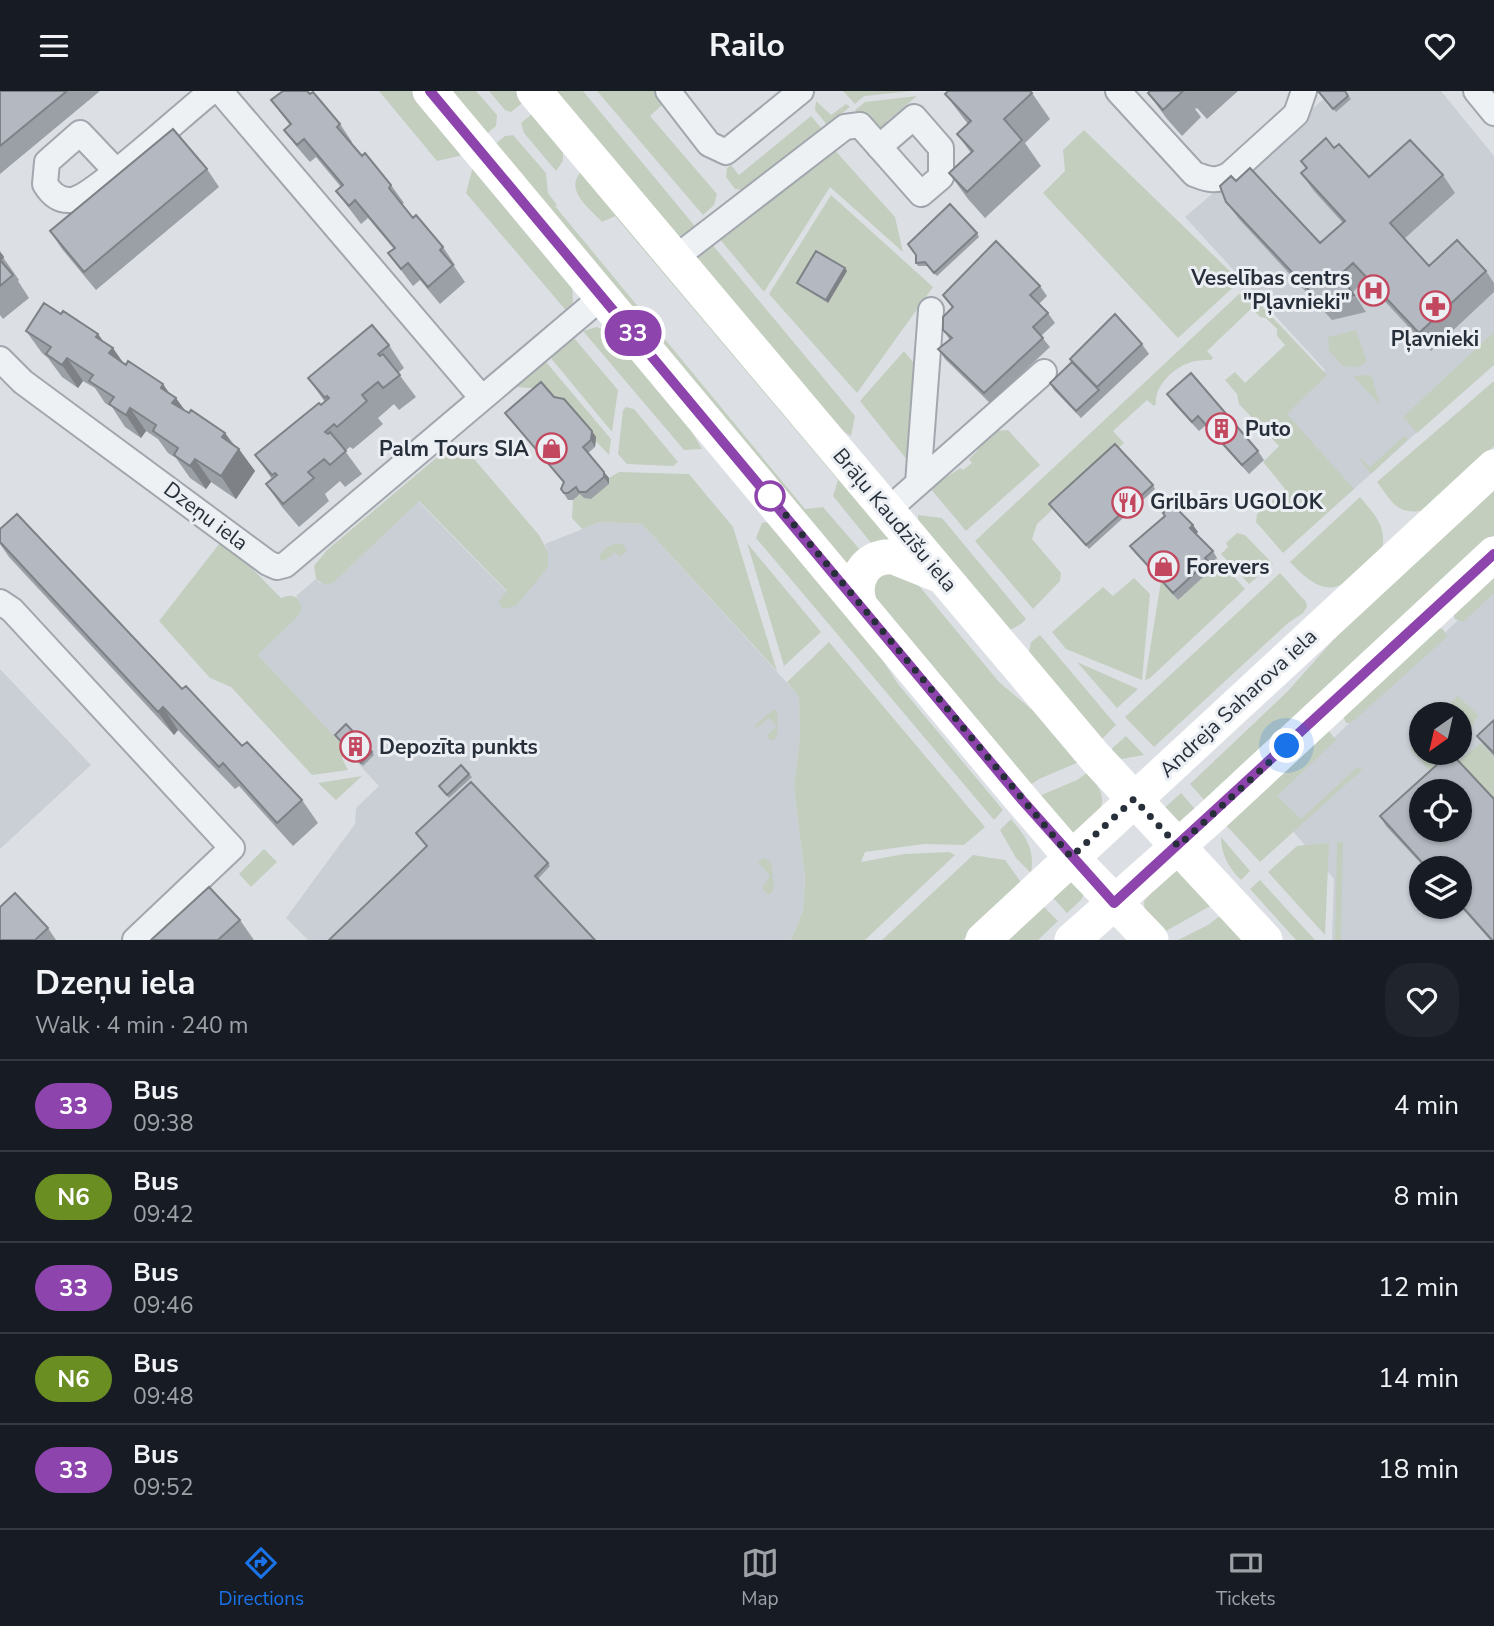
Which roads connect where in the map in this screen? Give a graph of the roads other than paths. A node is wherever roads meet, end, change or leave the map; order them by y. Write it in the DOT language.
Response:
graph roads {
  1 [pos="212,91"];
  2 [pos="220,91"];
  3 [pos="430,91"];
  4 [pos="534,91"];
  5 [pos="668,91"];
  6 [pos="801,91"];
  7 [pos="1118,91"];
  8 [pos="1304,91"];
  9 [pos="1476,91"];
  10 [pos="1494,113"];
  11 [pos="879,147"];
  12 [pos="116,171"];
  13 [pos="675,258"];
  14 [pos="603,296"];
  15 [pos="931,310"];
  16 [pos="0,359"];
  17 [pos="1044,372"];
  18 [pos="482,398"];
  19 [pos="1494,467"];
  20 [pos="918,482"];
  21 [pos="888,510"];
  22 [pos="1494,554"];
  23 [pos="942,576"];
  24 [pos="0,602"];
  25 [pos="860,605"];
  26 [pos="1134,799"];
  27 [pos="1178,846"];
  28 [pos="1071,857"];
  29 [pos="1114,903"];
  30 [pos="135,940"];
  31 [pos="983,940"];
  32 [pos="1072,940"];
  33 [pos="1151,940"];
  34 [pos="1265,940"];
  1 -- 12 [label="street"];
  2 -- 18 [label="street"];
  3 -- 14 [label="street"];
  4 -- 13 [label="street, Brāļu Kaudzīšu iela"];
  5 -- 6 [label="street"];
  7 -- 8 [label="street"];
  9 -- 10 [label="street"];
  11 -- 13 [label="street"];
  13 -- 21 [label="street, Brāļu Kaudzīšu iela"];
  14 -- 18 [label="street, Dzeņu iela"];
  14 -- 25 [label="street"];
  15 -- 20 [label="street"];
  16 -- 18 [label="street, Dzeņu iela"];
  17 -- 20 [label="street"];
  19 -- 26 [label="street, Andreja Saharova iela"];
  20 -- 21 [label="street"];
  21 -- 23 [label="street, Brāļu Kaudzīšu iela"];
  22 -- 27 [label="street"];
  23 -- 25 [label="street"];
  23 -- 26 [label="street, Brāļu Kaudzīšu iela"];
  24 -- 30 [label="street"];
  25 -- 28 [label="street"];
  26 -- 27 [label="street, Brāļu Kaudzīšu iela"];
  26 -- 28 [label="street, Andreja Saharova iela"];
  27 -- 29 [label="street"];
  27 -- 34 [label="street, Brāļu Kaudzīšu iela"];
  28 -- 29 [label="street"];
  28 -- 31 [label="street, Andreja Saharova iela"];
  29 -- 32 [label="street"];
  29 -- 33 [label="street"];
}
